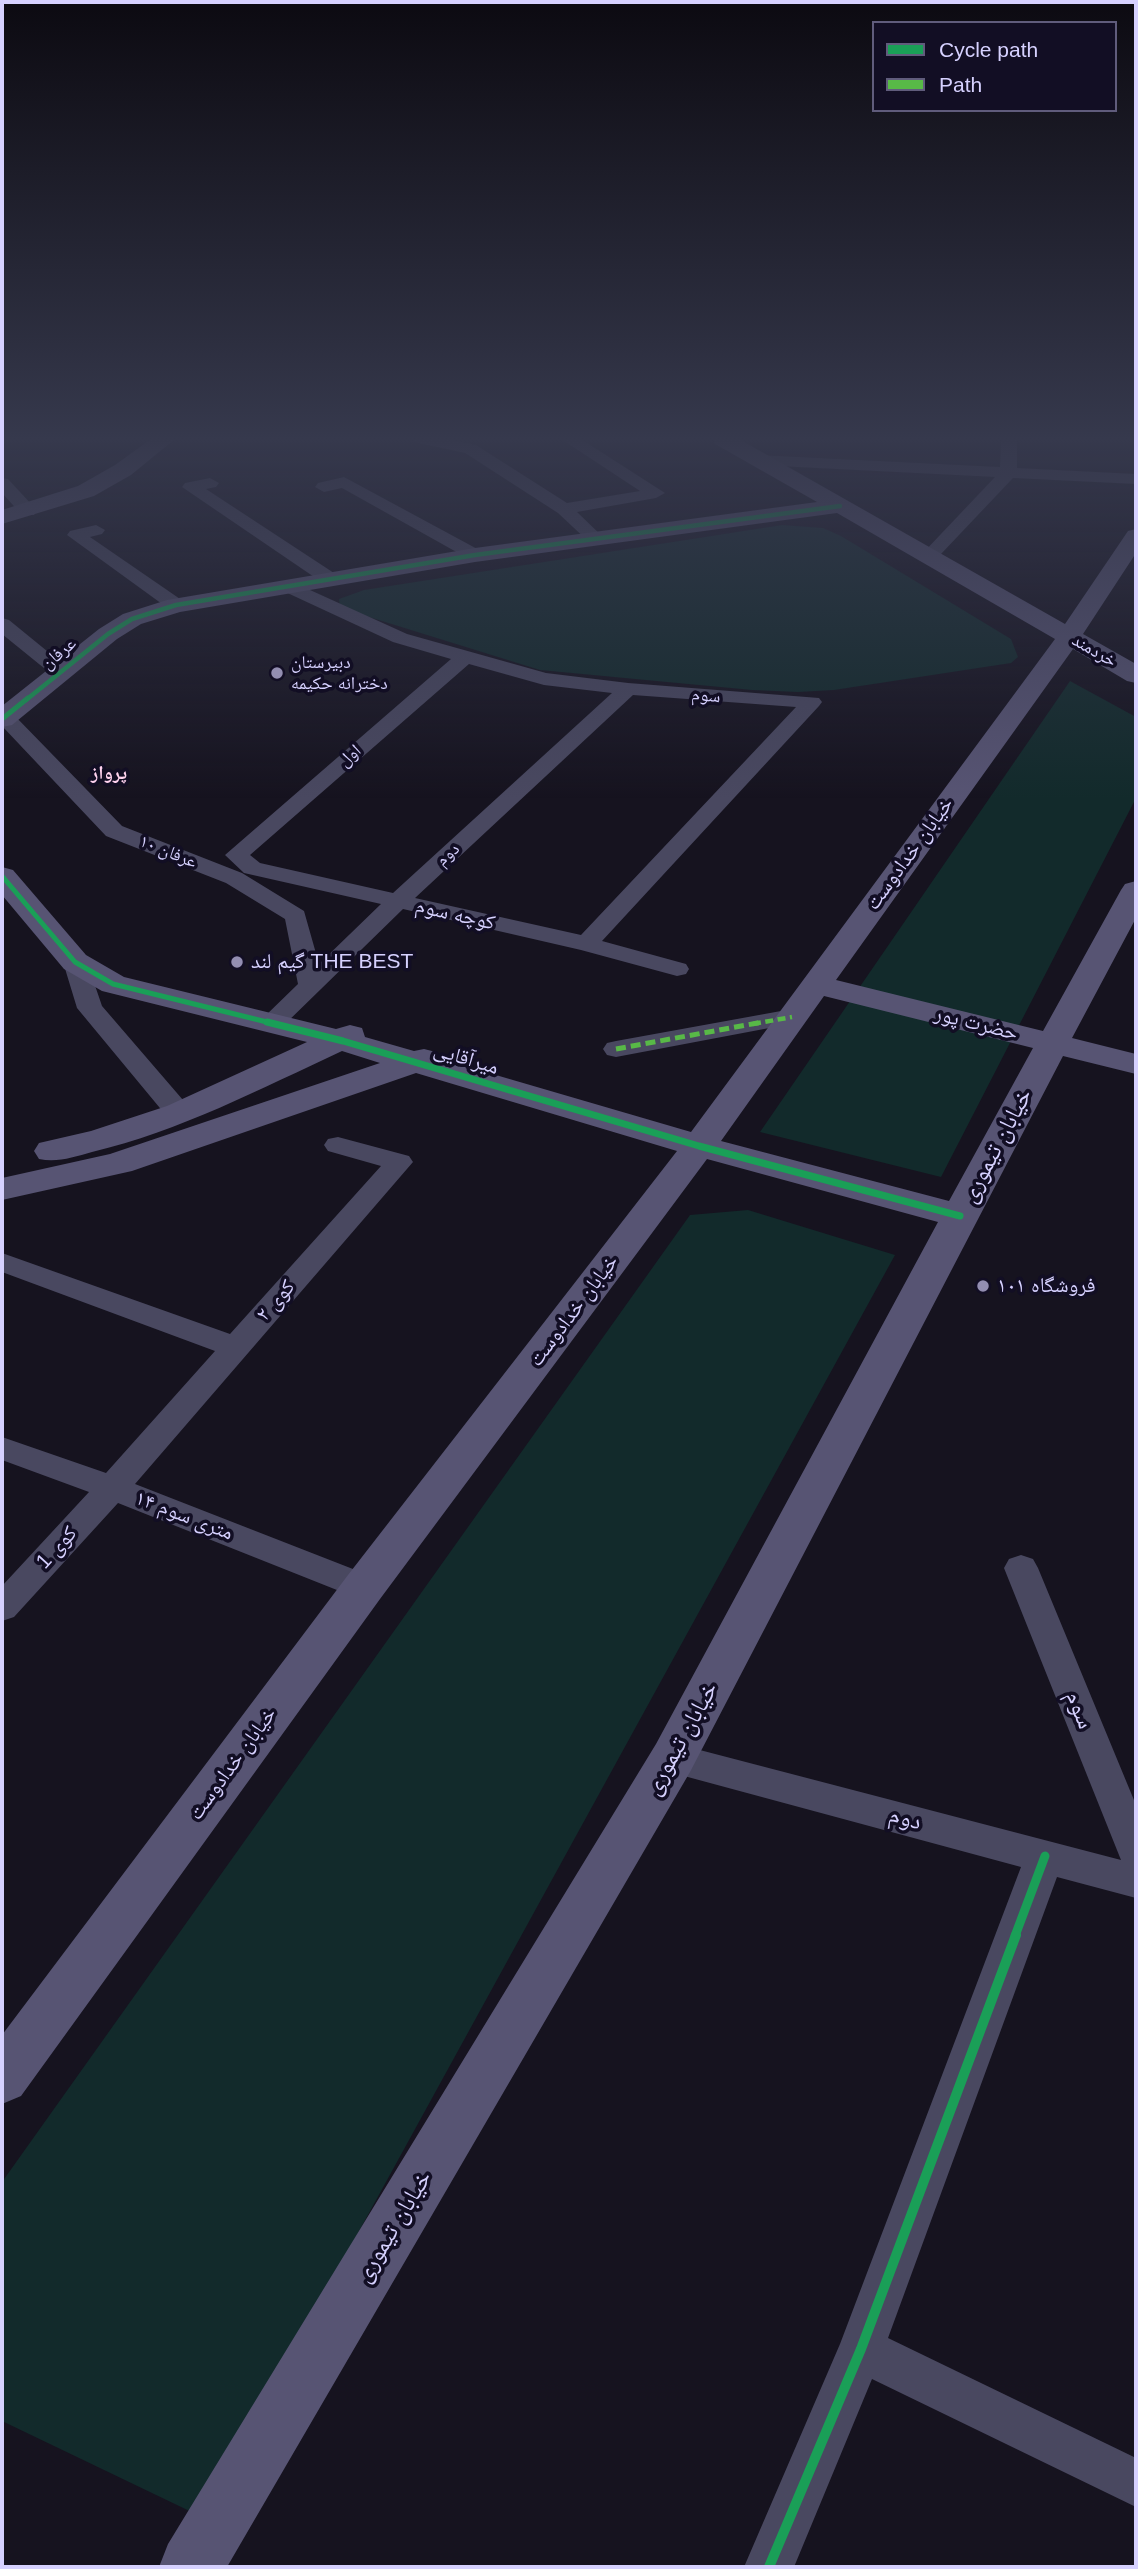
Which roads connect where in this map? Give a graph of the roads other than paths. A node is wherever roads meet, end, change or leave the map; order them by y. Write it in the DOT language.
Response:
graph roads {
  1 [pos="110,559"];
  2 [pos="300,559"];
  3 [pos="452,559"];
  4 [pos="932,559"];
  5 [pos="935,559"];
  6 [pos="1121,559"];
  7 [pos="937,562"];
  8 [pos="330,579"];
  9 [pos="288,586"];
  10 [pos="176,605"];
  11 [pos="2,624"];
  12 [pos="1069,637"];
  13 [pos="464,657"];
  14 [pos="62,673"];
  15 [pos="1136,675"];
  16 [pos="628,689"];
  17 [pos="4,718"];
  18 [pos="236,855"];
  19 [pos="2,876"];
  20 [pos="1136,890"];
  21 [pos="397,902"];
  22 [pos="586,944"];
  23 [pos="75,962"];
  24 [pos="677,969"];
  25 [pos="815,984"];
  26 [pos="290,1005"];
  27 [pos="792,1017"];
  28 [pos="354,1033"];
  29 [pos="1053,1043"];
  30 [pos="616,1049"];
  31 [pos="429,1055"];
  32 [pos="1136,1064"];
  33 [pos="179,1113"];
  34 [pos="705,1137"];
  35 [pos="338,1145"];
  36 [pos="2,1162"];
  37 [pos="2,1189"];
  38 [pos="965,1205"];
  39 [pos="2,1262"];
  40 [pos="235,1347"];
  41 [pos="2,1448"];
  42 [pos="112,1488"];
  43 [pos="1021,1568"];
  44 [pos="364,1587"];
  45 [pos="2,1608"];
  46 [pos="673,1758"];
  47 [pos="1136,1851"];
  48 [pos="1045,1856"];
  49 [pos="1136,1881"];
  50 [pos="2,2078"];
  51 [pos="861,2349"];
  52 [pos="1136,2483"];
  53 [pos="191,2567"];
  54 [pos="769,2567"];
  1 -- 10 [label="street"];
  2 -- 8 [label="street"];
  3 -- 8 [label="street, عرفان"];
  4 -- 7 [label="street, خردمند"];
  5 -- 7 [label="street"];
  6 -- 12 [label="street, خیابان خدادوست"];
  7 -- 12 [label="street, خردمند"];
  8 -- 9 [label="street, عرفان"];
  9 -- 10 [label="street, عرفان"];
  9 -- 13 [label="street, سوم"];
  10 -- 14 [label="street, عرفان"];
  11 -- 14 [label="street"];
  12 -- 15 [label="street, خردمند"];
  12 -- 25 [label="street, خیابان خدادوست"];
  13 -- 16 [label="street, سوم"];
  13 -- 18 [label="street, اول"];
  14 -- 17 [label="street, عرفان"];
  16 -- 21 [label="street, دوم"];
  16 -- 22 [label="street, سوم"];
  17 -- 26 [label="street, عرفان ۱۰"];
  18 -- 21 [label="street, کوچه سوم"];
  19 -- 23 [label="street, میرآقایی"];
  20 -- 29 [label="street, خیابان تیموری"];
  21 -- 22 [label="street, کوچه سوم"];
  21 -- 26 [label="street, دوم"];
  22 -- 24 [label="street, کوچه سوم"];
  23 -- 26 [label="street, میرآقایی"];
  23 -- 33 [label="street"];
  25 -- 27 [label="street, خیابان خدادوست"];
  25 -- 29 [label="street, حضرت پور"];
  26 -- 28 [label="street, میرآقایی"];
  27 -- 30 [label="street"];
  27 -- 34 [label="street, خیابان خدادوست"];
  28 -- 31 [label="street, میرآقایی"];
  28 -- 33 [label="street"];
  29 -- 32 [label="street, حضرت پور"];
  29 -- 38 [label="street, خیابان تیموری"];
  31 -- 34 [label="street, میرآقایی"];
  31 -- 37 [label="street"];
  33 -- 36 [label="street"];
  34 -- 38 [label="street, میرآقایی"];
  34 -- 44 [label="street, خیابان خدادوست"];
  35 -- 40 [label="street, کوی ۲"];
  38 -- 46 [label="street, خیابان تیموری"];
  39 -- 40 [label="street"];
  40 -- 42 [label="street, کوی ۲"];
  41 -- 42 [label="street, ۱۴ متری سوم"];
  42 -- 44 [label="street, ۱۴ متری سوم"];
  42 -- 45 [label="street, کوی 1"];
  43 -- 47 [label="street, سوم"];
  44 -- 50 [label="street, خیابان خدادوست"];
  46 -- 48 [label="street, دوم"];
  46 -- 53 [label="street, خیابان تیموری"];
  48 -- 49 [label="street, دوم"];
  48 -- 51 [label="street"];
  51 -- 52 [label="street"];
  51 -- 54 [label="street"];
}
